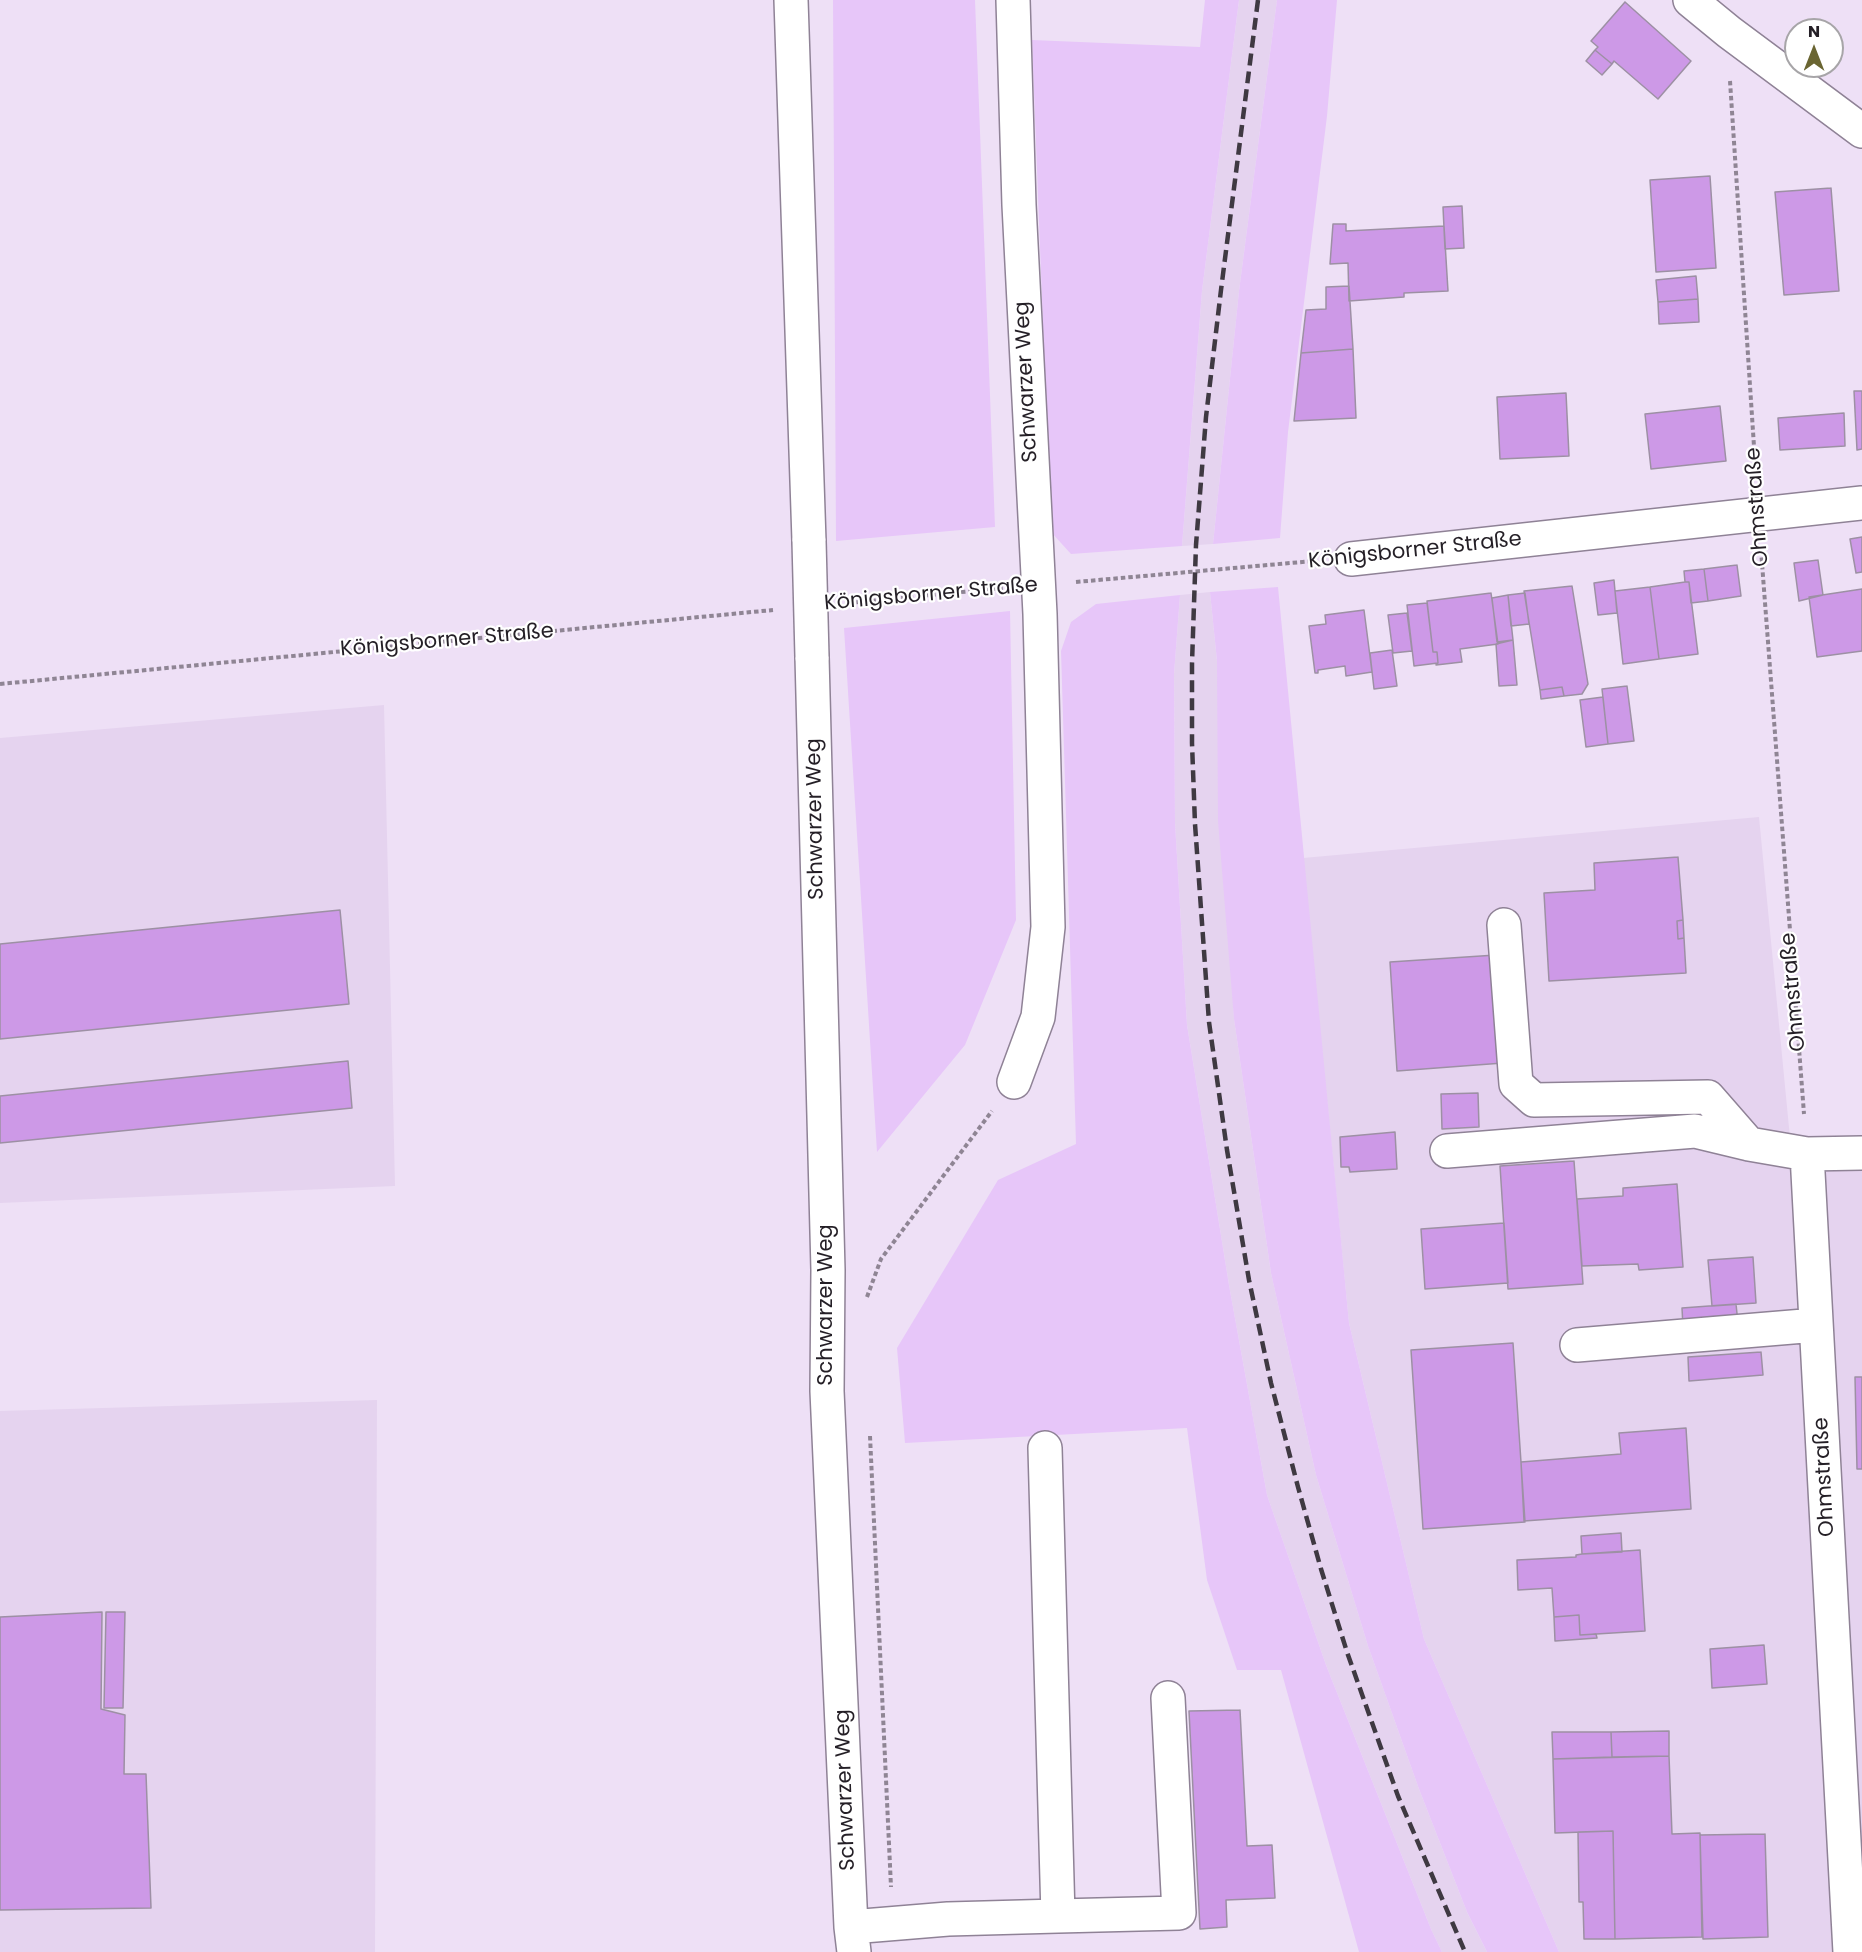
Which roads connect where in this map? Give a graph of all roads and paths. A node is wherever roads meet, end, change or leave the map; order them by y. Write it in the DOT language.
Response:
graph roads {
  1 [pos="791,0"];
  2 [pos="1013,0"];
  3 [pos="1690,0"];
  4 [pos="1729,32"];
  5 [pos="1862,131"];
  6 [pos="1862,502"];
  7 [pos="1758,515"];
  8 [pos="1351,559"];
  9 [pos="1038,585"];
  10 [pos="847,603"];
  11 [pos="775,610"];
  12 [pos="0,684"];
  13 [pos="1504,925"];
  14 [pos="1014,1082"];
  15 [pos="1749,1144"];
  16 [pos="1447,1151"];
  17 [pos="1862,1153"];
  18 [pos="1807,1154"];
  19 [pos="864,1307"];
  20 [pos="1816,1325"];
  21 [pos="1577,1345"];
  22 [pos="869,1425"];
  23 [pos="1045,1448"];
  24 [pos="1168,1698"];
  25 [pos="1058,1916"];
  26 [pos="893,1924"];
  27 [pos="852,1940"];
  28 [pos="1850,1952"];
  1 -- 27 [label="street, Schwarzer Weg, bridge"];
  2 -- 9 [label="street, Schwarzer Weg"];
  3 -- 4 [label="street"];
  4 -- 5 [label="street"];
  4 -- 7 [label="path, Ohmstraße"];
  6 -- 7 [label="street, Königsborner Straße"];
  7 -- 8 [label="street, Königsborner Straße"];
  7 -- 18 [label="path, Ohmstraße"];
  8 -- 9 [label="path, Königsborner Straße"];
  9 -- 10 [label="path, Königsborner Straße"];
  9 -- 14 [label="street, Schwarzer Weg"];
  11 -- 12 [label="path, Königsborner Straße"];
  13 -- 15 [label="street"];
  14 -- 19 [label="path"];
  15 -- 16 [label="street"];
  15 -- 18 [label="street"];
  17 -- 18 [label="street"];
  18 -- 20 [label="street, Ohmstraße"];
  20 -- 21 [label="street"];
  20 -- 28 [label="street, Ohmstraße"];
  22 -- 26 [label="path"];
  23 -- 25 [label="street"];
  24 -- 25 [label="street"];
  25 -- 26 [label="street"];
  26 -- 27 [label="street"];
}
